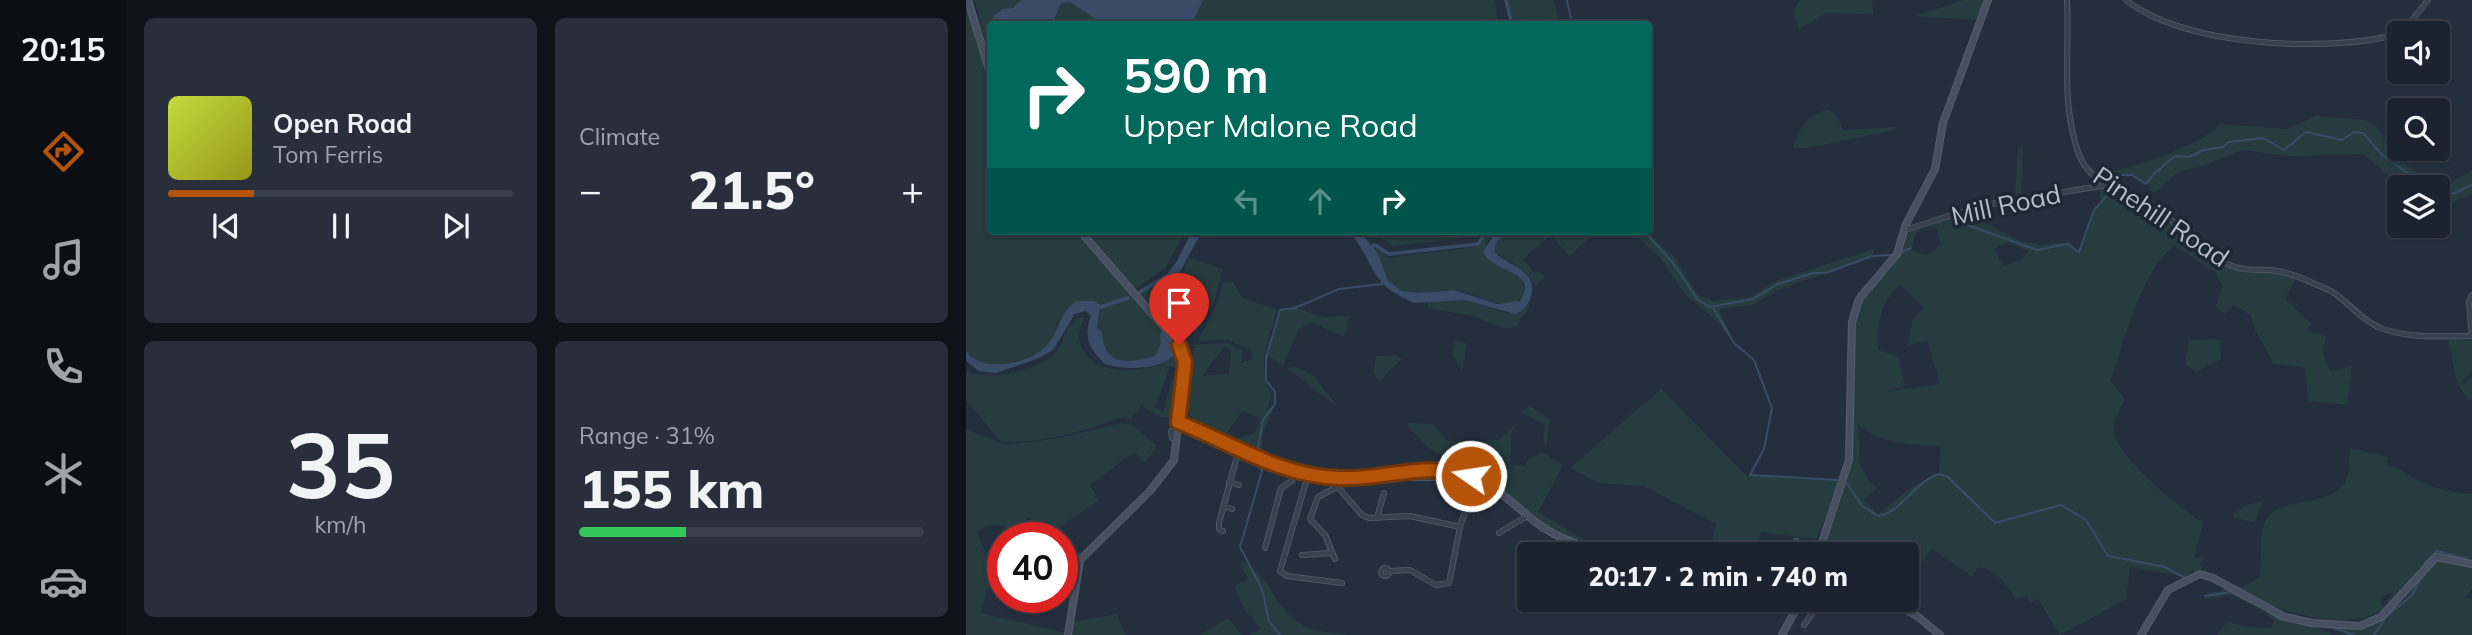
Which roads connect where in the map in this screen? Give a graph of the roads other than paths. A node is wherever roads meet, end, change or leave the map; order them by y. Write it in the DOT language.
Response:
graph roads {
  1 [pos="968,0"];
  2 [pos="1989,0"];
  3 [pos="2067,0"];
  4 [pos="2126,0"];
  5 [pos="2428,0"];
  6 [pos="2411,21"];
  7 [pos="2387,38"];
  8 [pos="987,63"];
  9 [pos="2112,187"];
  10 [pos="1904,230"];
  11 [pos="1083,235"];
  12 [pos="2472,295"];
  13 [pos="2472,336"];
  14 [pos="1178,425"];
  15 [pos="1172,438"];
  16 [pos="1239,449"];
  17 [pos="1295,472"];
  18 [pos="1308,475"];
  19 [pos="1406,478"];
  20 [pos="1477,479"];
  21 [pos="1229,482"];
  22 [pos="1337,482"];
  23 [pos="1239,485"];
  24 [pos="1475,487"];
  25 [pos="1384,494"];
  26 [pos="1224,506"];
  27 [pos="1232,509"];
  28 [pos="1528,516"];
  29 [pos="1377,518"];
  30 [pos="1460,527"];
  31 [pos="1223,531"];
  32 [pos="1499,533"];
  33 [pos="1571,542"];
  34 [pos="1820,542"];
  35 [pos="1265,548"];
  36 [pos="1332,552"];
  37 [pos="1302,555"];
  38 [pos="1335,559"];
  39 [pos="2472,564"];
  40 [pos="1389,571"];
  41 [pos="1342,583"];
  42 [pos="1794,612"];
  43 [pos="1813,612"];
  44 [pos="1910,612"];
  45 [pos="1804,625"];
  46 [pos="1068,635"];
  47 [pos="1782,635"];
  48 [pos="1940,635"];
  49 [pos="2141,635"];
  1 -- 8 [label="main road"];
  2 -- 10 [label="main road"];
  3 -- 9 [label="street, Pinehill Road"];
  4 -- 7 [label="street"];
  5 -- 6 [label="street"];
  9 -- 10 [label="street, Mill Road"];
  9 -- 13 [label="street, Pinehill Road"];
  10 -- 34 [label="main road"];
  11 -- 14 [label="main road"];
  12 -- 13 [label="street"];
  14 -- 15 [label="street"];
  14 -- 16 [label="main road"];
  14 -- 46 [label="main road"];
  16 -- 17 [label="main road"];
  16 -- 21 [label="street"];
  17 -- 18 [label="main road"];
  17 -- 35 [label="street"];
  18 -- 22 [label="main road"];
  18 -- 41 [label="street"];
  19 -- 24 [label="street"];
  20 -- 22 [label="main road"];
  20 -- 24 [label="street"];
  20 -- 28 [label="main road"];
  21 -- 23 [label="street"];
  21 -- 26 [label="street"];
  22 -- 29 [label="street"];
  22 -- 36 [label="street"];
  24 -- 30 [label="street"];
  25 -- 29 [label="street"];
  26 -- 27 [label="street"];
  26 -- 31 [label="street"];
  28 -- 32 [label="street"];
  28 -- 33 [label="main road"];
  29 -- 30 [label="street"];
  30 -- 40 [label="street"];
  36 -- 37 [label="street"];
  36 -- 38 [label="street"];
  39 -- 49 [label="main road"];
  42 -- 47 [label="main road"];
  43 -- 45 [label="street"];
  44 -- 48 [label="main road"];
}
